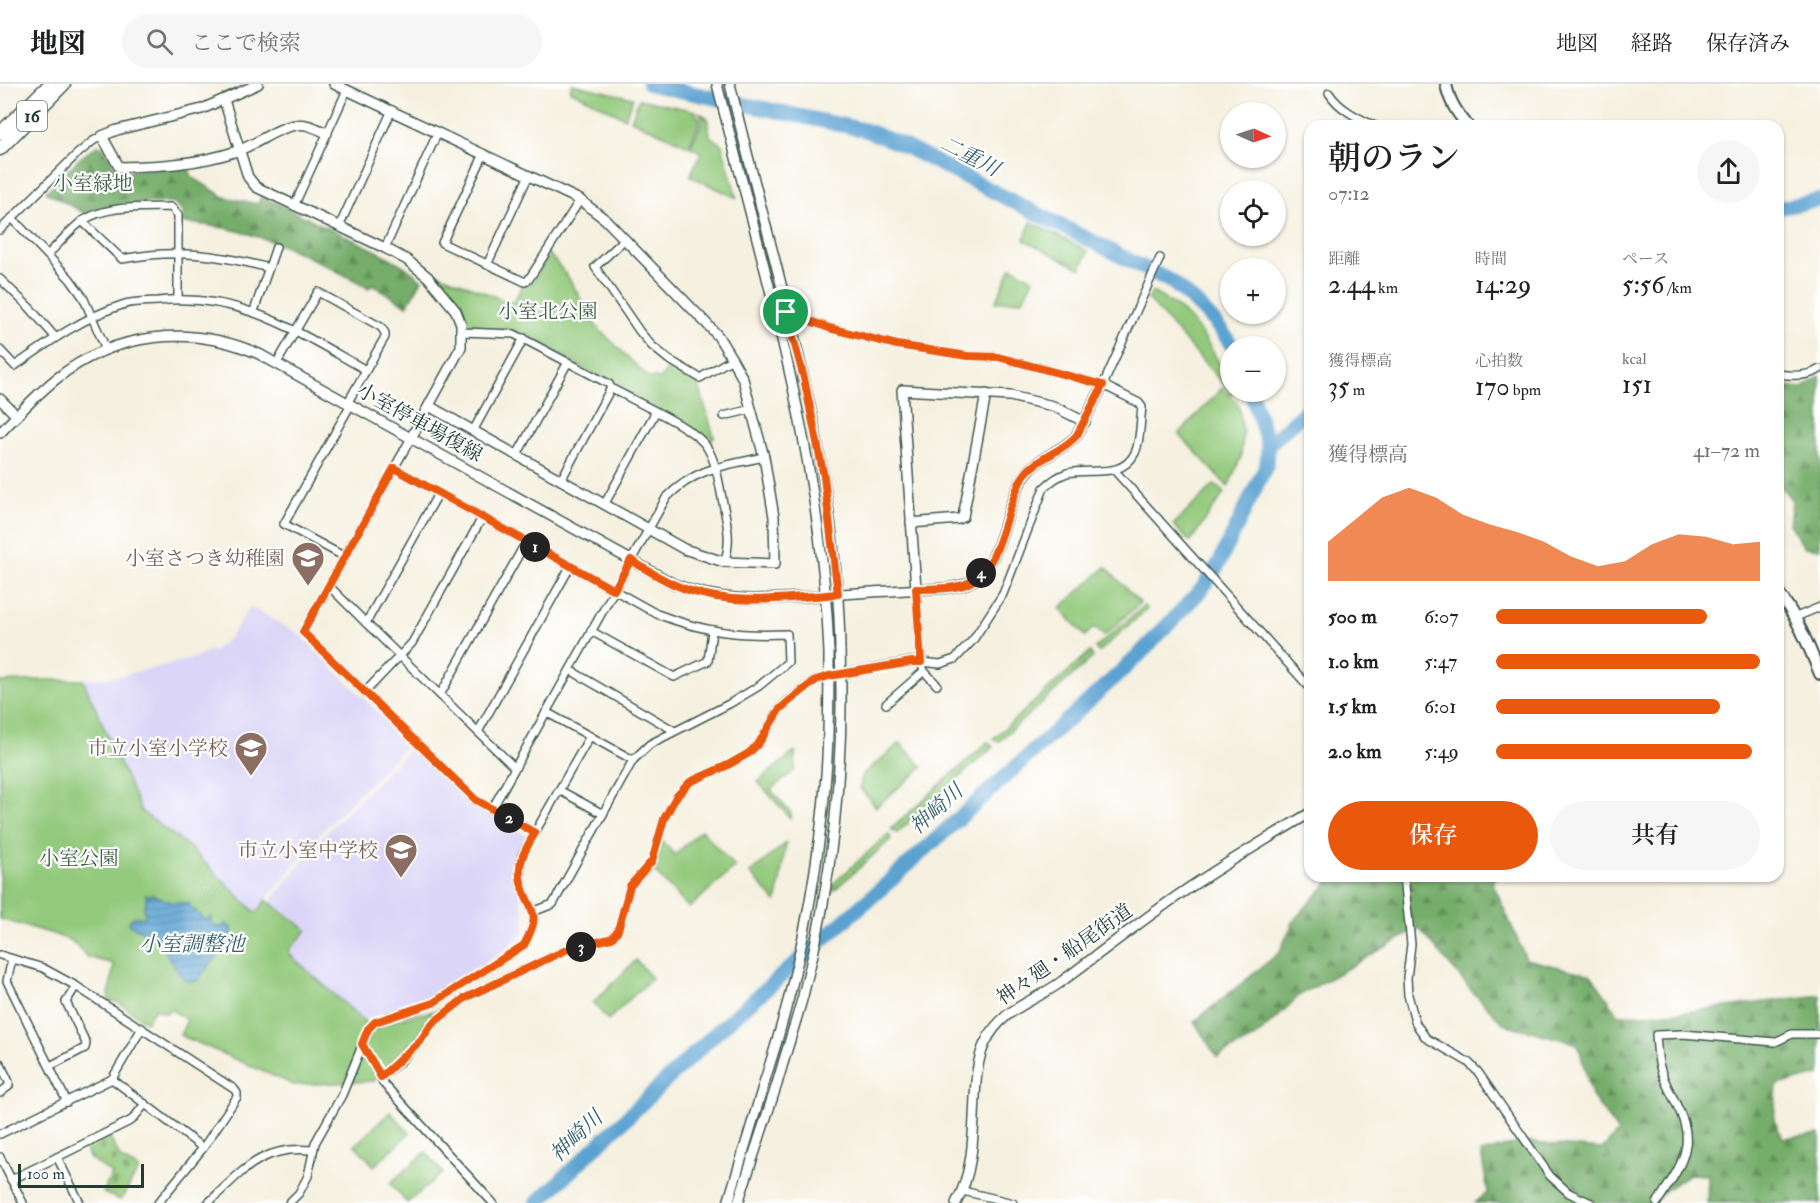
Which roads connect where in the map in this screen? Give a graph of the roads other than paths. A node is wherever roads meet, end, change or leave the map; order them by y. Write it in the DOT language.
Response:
graph roads {
  1 [pos="50,84"];
  2 [pos="64,84"];
  3 [pos="258,84"];
  4 [pos="334,84"];
  5 [pos="1446,84"];
  6 [pos="717,85"];
  7 [pos="730,86"];
  8 [pos="347,90"];
  9 [pos="1329,93"];
  10 [pos="224,100"];
  11 [pos="392,111"];
  12 [pos="1364,120"];
  13 [pos="1463,120"];
  14 [pos="0,132"];
  15 [pos="438,132"];
  16 [pos="327,133"];
  17 [pos="102,136"];
  18 [pos="0,149"];
  19 [pos="238,151"];
  20 [pos="484,154"];
  21 [pos="529,175"];
  22 [pos="580,200"];
  23 [pos="294,206"];
  24 [pos="12,218"];
  25 [pos="82,221"];
  26 [pos="339,227"];
  27 [pos="0,230"];
  28 [pos="625,239"];
  29 [pos="276,247"];
  30 [pos="385,248"];
  31 [pos="178,252"];
  32 [pos="48,254"];
  33 [pos="1160,258"];
  34 [pos="487,265"];
  35 [pos="269,268"];
  36 [pos="0,279"];
  37 [pos="178,298"];
  38 [pos="254,311"];
  39 [pos="786,312"];
  40 [pos="92,318"];
  41 [pos="296,331"];
  42 [pos="462,332"];
  43 [pos="56,337"];
  44 [pos="524,339"];
  45 [pos="106,349"];
  46 [pos="0,350"];
  47 [pos="732,359"];
  48 [pos="277,363"];
  49 [pos="568,363"];
  50 [pos="1820,369"];
  51 [pos="366,370"];
  52 [pos="1784,374"];
  53 [pos="1103,385"];
  54 [pos="611,388"];
  55 [pos="987,394"];
  56 [pos="0,399"];
  57 [pos="349,403"];
  58 [pos="429,406"];
  59 [pos="752,409"];
  60 [pos="656,413"];
  61 [pos="17,416"];
  62 [pos="724,416"];
  63 [pos="1085,422"];
  64 [pos="473,431"];
  65 [pos="0,433"];
  66 [pos="411,438"];
  67 [pos="517,455"];
  68 [pos="764,457"];
  69 [pos="394,468"];
  70 [pos="715,468"];
  71 [pos="1115,471"];
  72 [pos="561,480"];
  73 [pos="438,494"];
  74 [pos="604,505"];
  75 [pos="482,518"];
  76 [pos="911,523"];
  77 [pos="648,529"];
  78 [pos="526,542"];
  79 [pos="345,557"];
  80 [pos="631,560"];
  81 [pos="724,562"];
  82 [pos="570,567"];
  83 [pos="329,586"];
  84 [pos="916,589"];
  85 [pos="614,590"];
  86 [pos="838,594"];
  87 [pos="826,595"];
  88 [pos="1784,600"];
  89 [pos="1820,607"];
  90 [pos="1796,617"];
  91 [pos="366,623"];
  92 [pos="591,631"];
  93 [pos="712,631"];
  94 [pos="401,656"];
  95 [pos="921,662"];
  96 [pos="570,670"];
  97 [pos="924,671"];
  98 [pos="1820,674"];
  99 [pos="1304,681"];
  100 [pos="938,685"];
  101 [pos="365,692"];
  102 [pos="440,695"];
  103 [pos="886,704"];
  104 [pos="546,712"];
  105 [pos="673,730"];
  106 [pos="478,732"];
  107 [pos="590,736"];
  108 [pos="633,760"];
  109 [pos="515,768"];
  110 [pos="559,790"];
  111 [pos="492,809"];
  112 [pos="603,814"];
  113 [pos="1304,817"];
  114 [pos="535,833"];
  115 [pos="1405,882"];
  116 [pos="535,911"];
  117 [pos="0,955"];
  118 [pos="12,959"];
  119 [pos="76,986"];
  120 [pos="142,1028"];
  121 [pos="1820,1034"];
  122 [pos="359,1050"];
  123 [pos="0,1063"];
  124 [pos="50,1066"];
  125 [pos="381,1077"];
  126 [pos="112,1079"];
  127 [pos="0,1093"];
  128 [pos="67,1102"];
  129 [pos="145,1104"];
  130 [pos="0,1134"];
  131 [pos="203,1148"];
  132 [pos="312,1150"];
  133 [pos="57,1157"];
  134 [pos="0,1158"];
  135 [pos="11,1180"];
  136 [pos="963,1191"];
  137 [pos="23,1203"];
  138 [pos="80,1203"];
  139 [pos="158,1203"];
  140 [pos="208,1203"];
  141 [pos="289,1203"];
  142 [pos="493,1203"];
  143 [pos="728,1203"];
  144 [pos="738,1203"];
  145 [pos="956,1203"];
  146 [pos="1012,1203"];
  147 [pos="1591,1203"];
  148 [pos="1657,1203"];
  1 -- 14 [label="highway, 16"];
  2 -- 18 [label="highway, 16"];
  3 -- 10 [label="street"];
  4 -- 8 [label="street"];
  5 -- 13 [label="main road"];
  6 -- 87 [label="street"];
  7 -- 39 [label="street"];
  8 -- 11 [label="street"];
  8 -- 16 [label="street"];
  9 -- 12 [label="street"];
  10 -- 17 [label="street"];
  10 -- 19 [label="street"];
  11 -- 15 [label="street"];
  11 -- 26 [label="street"];
  15 -- 20 [label="street"];
  15 -- 30 [label="street"];
  16 -- 19 [label="street"];
  16 -- 23 [label="street"];
  17 -- 19 [label="street"];
  17 -- 24 [label="street"];
  19 -- 23 [label="street"];
  20 -- 21 [label="street"];
  20 -- 34 [label="street"];
  21 -- 22 [label="street"];
  21 -- 34 [label="street"];
  22 -- 28 [label="street"];
  22 -- 34 [label="street"];
  23 -- 26 [label="street"];
  24 -- 27 [label="street"];
  24 -- 32 [label="street"];
  25 -- 31 [label="street"];
  25 -- 31 [label="street"];
  25 -- 32 [label="street"];
  26 -- 30 [label="street"];
  28 -- 47 [label="street"];
  28 -- 47 [label="street"];
  29 -- 35 [label="street"];
  30 -- 42 [label="street"];
  31 -- 35 [label="street"];
  31 -- 37 [label="street"];
  32 -- 40 [label="street"];
  33 -- 53 [label="street"];
  35 -- 38 [label="street"];
  36 -- 43 [label="street"];
  37 -- 38 [label="street"];
  37 -- 40 [label="street"];
  38 -- 41 [label="street"];
  39 -- 53 [label="street"];
  39 -- 86 [label="street"];
  40 -- 43 [label="street"];
  40 -- 45 [label="street"];
  41 -- 48 [label="street"];
  41 -- 51 [label="street"];
  41 -- 51 [label="street"];
  42 -- 44 [label="street"];
  42 -- 58 [label="street"];
  43 -- 46 [label="street"];
  44 -- 49 [label="street"];
  44 -- 64 [label="street"];
  45 -- 48 [label="street, 小室停車場復線"];
  45 -- 61 [label="street, 小室停車場復線"];
  47 -- 59 [label="street"];
  48 -- 57 [label="street, 小室停車場復線"];
  49 -- 54 [label="street"];
  49 -- 67 [label="street"];
  50 -- 52 [label="street"];
  51 -- 57 [label="street"];
  53 -- 63 [label="street, 小室停車場復線"];
  53 -- 71 [label="street"];
  54 -- 60 [label="street"];
  54 -- 72 [label="street"];
  55 -- 63 [label="street"];
  55 -- 76 [label="street"];
  55 -- 76 [label="street"];
  56 -- 61 [label="street"];
  57 -- 66 [label="street, 小室停車場復線"];
  57 -- 79 [label="street"];
  58 -- 64 [label="street"];
  58 -- 66 [label="street"];
  59 -- 62 [label="street"];
  59 -- 68 [label="street"];
  60 -- 70 [label="street"];
  60 -- 74 [label="street"];
  61 -- 65 [label="street, 小室停車場復線"];
  63 -- 84 [label="street, 小室停車場復線"];
  64 -- 67 [label="street"];
  66 -- 69 [label="street"];
  66 -- 80 [label="street, 小室停車場復線"];
  67 -- 72 [label="street"];
  68 -- 70 [label="street"];
  68 -- 81 [label="street"];
  69 -- 73 [label="street"];
  69 -- 79 [label="street"];
  70 -- 77 [label="street"];
  70 -- 81 [label="street"];
  71 -- 95 [label="street"];
  71 -- 99 [label="street"];
  72 -- 74 [label="street"];
  73 -- 75 [label="street"];
  73 -- 91 [label="street"];
  74 -- 77 [label="street"];
  75 -- 78 [label="street"];
  75 -- 94 [label="street"];
  76 -- 84 [label="street"];
  77 -- 80 [label="street"];
  77 -- 81 [label="street"];
  78 -- 82 [label="street"];
  78 -- 102 [label="street"];
  79 -- 83 [label="street"];
  80 -- 85 [label="street"];
  80 -- 87 [label="street, 小室停車場復線"];
  82 -- 85 [label="street"];
  82 -- 106 [label="street"];
  83 -- 91 [label="street"];
  83 -- 101 [label="street"];
  84 -- 86 [label="street, 小室停車場復線"];
  84 -- 95 [label="street"];
  85 -- 92 [label="street"];
  85 -- 93 [label="street"];
  86 -- 87 [label="street, 小室停車場復線"];
  86 -- 144 [label="street, bridge"];
  87 -- 143 [label="street, bridge"];
  88 -- 90 [label="main road"];
  89 -- 90 [label="street"];
  90 -- 98 [label="main road"];
  91 -- 94 [label="street"];
  92 -- 93 [label="street"];
  92 -- 96 [label="street"];
  93 -- 105 [label="street"];
  94 -- 101 [label="street"];
  94 -- 102 [label="street"];
  95 -- 97 [label="street"];
  95 -- 125 [label="street"];
  96 -- 104 [label="street"];
  96 -- 105 [label="street"];
  97 -- 100 [label="street"];
  97 -- 103 [label="street"];
  101 -- 111 [label="street"];
  102 -- 106 [label="street"];
  104 -- 107 [label="street"];
  104 -- 109 [label="street"];
  105 -- 108 [label="street"];
  106 -- 109 [label="street"];
  107 -- 108 [label="street"];
  107 -- 110 [label="street"];
  108 -- 112 [label="street"];
  109 -- 111 [label="street"];
  110 -- 112 [label="street"];
  110 -- 114 [label="street"];
  111 -- 114 [label="street"];
  112 -- 116 [label="street"];
  113 -- 136 [label="street, 神々廻・船尾街道"];
  114 -- 116 [label="street"];
  115 -- 147 [label="street"];
  116 -- 122 [label="street"];
  117 -- 118 [label="street"];
  118 -- 119 [label="street"];
  118 -- 124 [label="street"];
  119 -- 120 [label="street"];
  119 -- 124 [label="street"];
  120 -- 126 [label="street"];
  120 -- 131 [label="street"];
  121 -- 148 [label="street"];
  122 -- 125 [label="street"];
  122 -- 132 [label="street"];
  123 -- 127 [label="street"];
  124 -- 128 [label="street"];
  125 -- 142 [label="street"];
  126 -- 128 [label="street"];
  126 -- 129 [label="street"];
  128 -- 130 [label="street"];
  129 -- 131 [label="street"];
  129 -- 133 [label="street"];
  131 -- 139 [label="street"];
  132 -- 140 [label="street"];
  132 -- 141 [label="street"];
  133 -- 135 [label="street"];
  133 -- 138 [label="street"];
  134 -- 135 [label="street"];
  135 -- 137 [label="street"];
  136 -- 145 [label="street, 神々廻・船尾街道"];
  136 -- 146 [label="street"];
}
